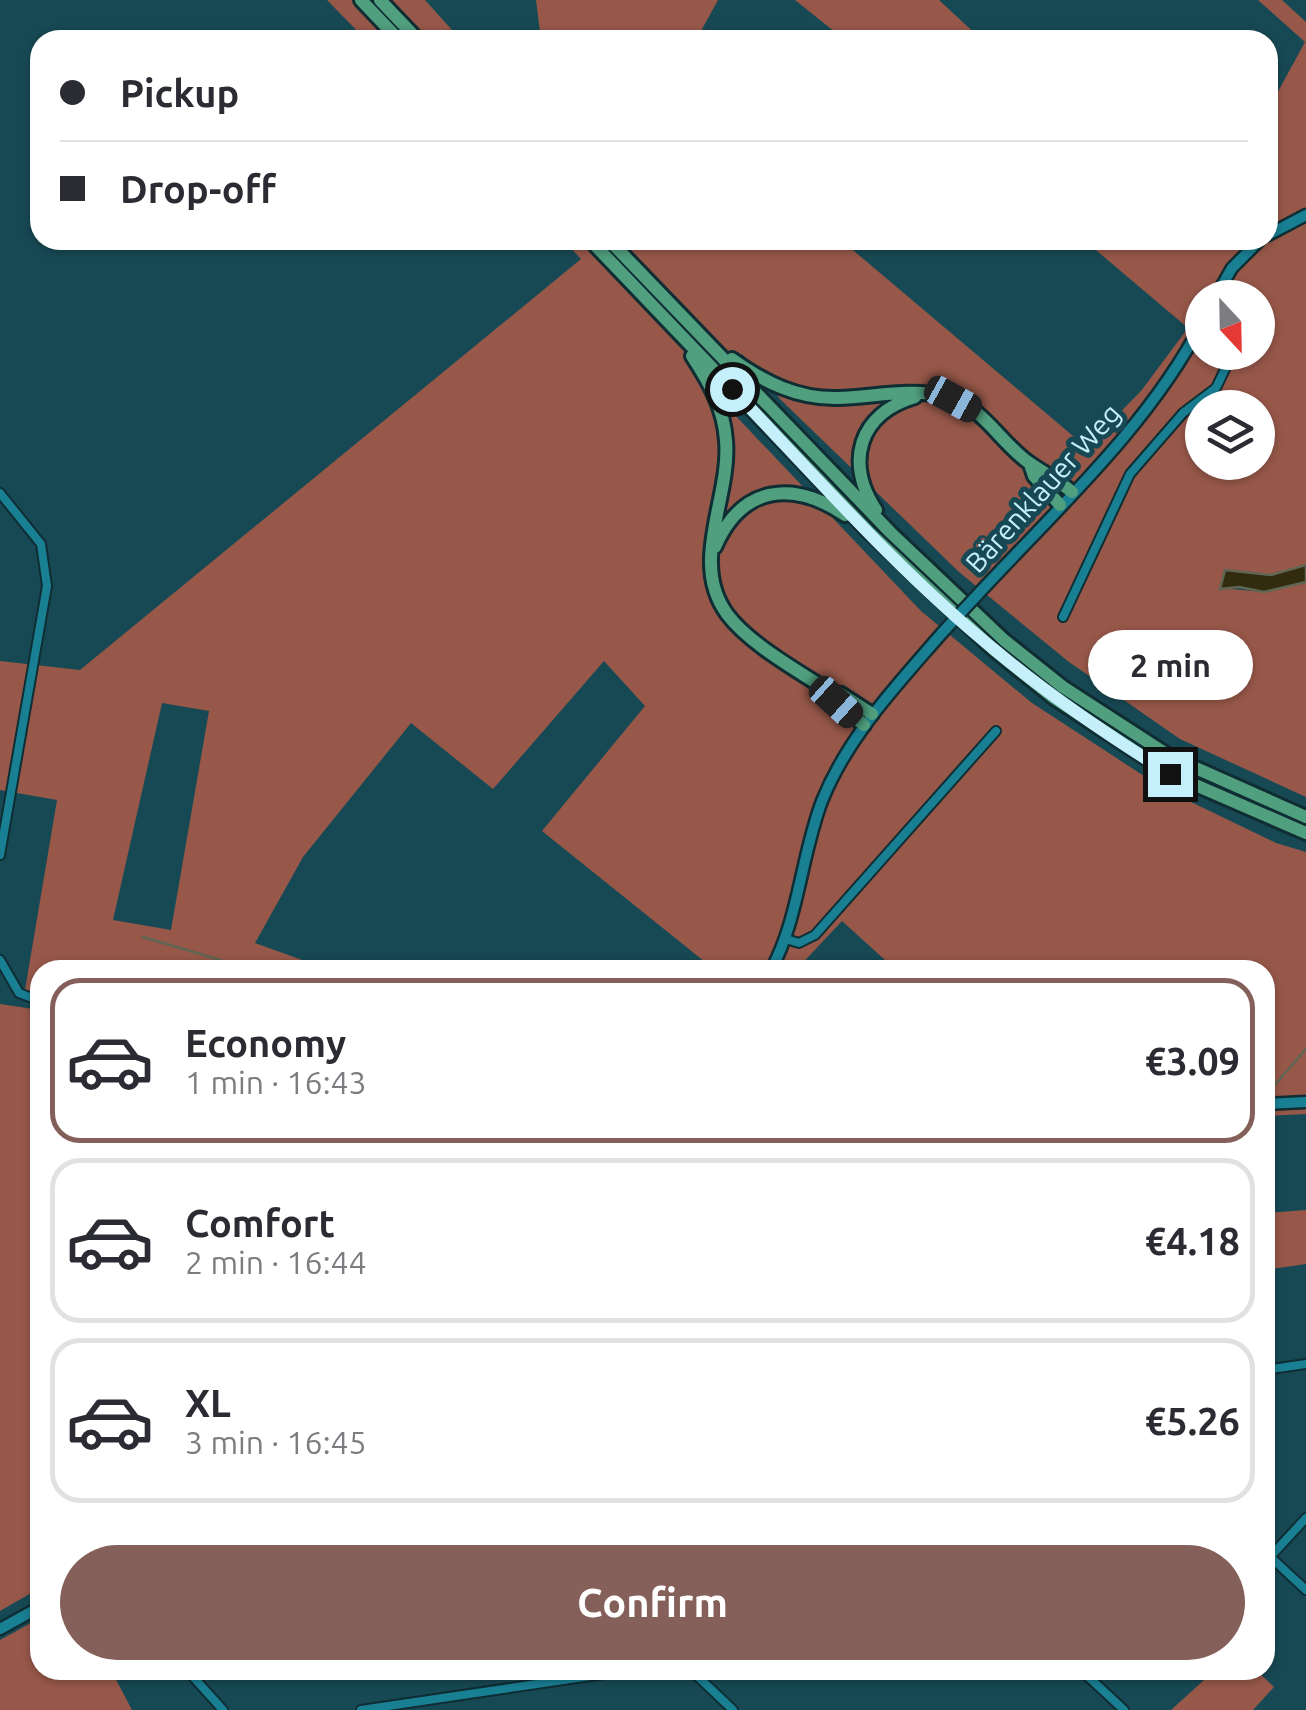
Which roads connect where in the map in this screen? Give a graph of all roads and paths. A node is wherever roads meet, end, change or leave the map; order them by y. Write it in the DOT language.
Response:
graph roads {
  1 [pos="361,0"];
  2 [pos="380,0"];
  3 [pos="390,30"];
  4 [pos="408,30"];
  5 [pos="1306,215"];
  6 [pos="1278,230"];
  7 [pos="600,250"];
  8 [pos="619,250"];
  9 [pos="1250,250"];
  10 [pos="1226,280"];
  11 [pos="678,332"];
  12 [pos="702,337"];
  13 [pos="1185,352"];
  14 [pos="1225,370"];
  15 [pos="931,394"];
  16 [pos="1030,464"];
  17 [pos="1072,492"];
  18 [pos="0,493"];
  19 [pos="1060,505"];
  20 [pos="868,531"];
  21 [pos="890,534"];
  22 [pos="712,554"];
  23 [pos="1063,617"];
  24 [pos="868,720"];
  25 [pos="996,731"];
  26 [pos="1306,817"];
  27 [pos="1306,833"];
  28 [pos="0,856"];
  29 [pos="786,939"];
  30 [pos="0,960"];
  31 [pos="777,960"];
  32 [pos="30,996"];
  33 [pos="1306,1102"];
  34 [pos="1275,1104"];
  35 [pos="1306,1364"];
  36 [pos="1275,1369"];
  37 [pos="1306,1518"];
  38 [pos="1275,1547"];
  39 [pos="1275,1561"];
  40 [pos="1306,1590"];
  41 [pos="30,1612"];
  42 [pos="0,1629"];
  43 [pos="196,1680"];
  44 [pos="564,1680"];
  45 [pos="702,1680"];
  46 [pos="1092,1680"];
  47 [pos="223,1710"];
  48 [pos="361,1710"];
  49 [pos="733,1710"];
  50 [pos="1124,1710"];
  1 -- 3 [label="highway"];
  2 -- 4 [label="highway"];
  5 -- 6 [label="street"];
  7 -- 11 [label="highway"];
  8 -- 12 [label="highway"];
  9 -- 10 [label="street"];
  11 -- 20 [label="highway"];
  11 -- 22 [label="highway"];
  12 -- 15 [label="highway"];
  12 -- 21 [label="highway"];
  13 -- 17 [label="street, Bärenklauer Weg"];
  14 -- 23 [label="street, Bärenklauer Weg"];
  15 -- 16 [label="highway"];
  15 -- 21 [label="highway"];
  16 -- 17 [label="highway"];
  16 -- 19 [label="highway"];
  17 -- 19 [label="street, Bärenklauer Weg"];
  18 -- 28 [label="street"];
  19 -- 24 [label="street, Bärenklauer Weg, bridge"];
  20 -- 22 [label="highway"];
  20 -- 27 [label="highway"];
  21 -- 26 [label="highway"];
  22 -- 24 [label="highway"];
  24 -- 29 [label="street, Bärenklauer Weg"];
  25 -- 29 [label="street"];
  29 -- 31 [label="street, Bärenklauer Weg"];
  30 -- 32 [label="street"];
  33 -- 34 [label="street"];
  35 -- 36 [label="street"];
  37 -- 38 [label="street"];
  39 -- 40 [label="street"];
  41 -- 42 [label="street"];
  43 -- 47 [label="street"];
  44 -- 48 [label="street"];
  45 -- 49 [label="street"];
  46 -- 50 [label="street"];
}
